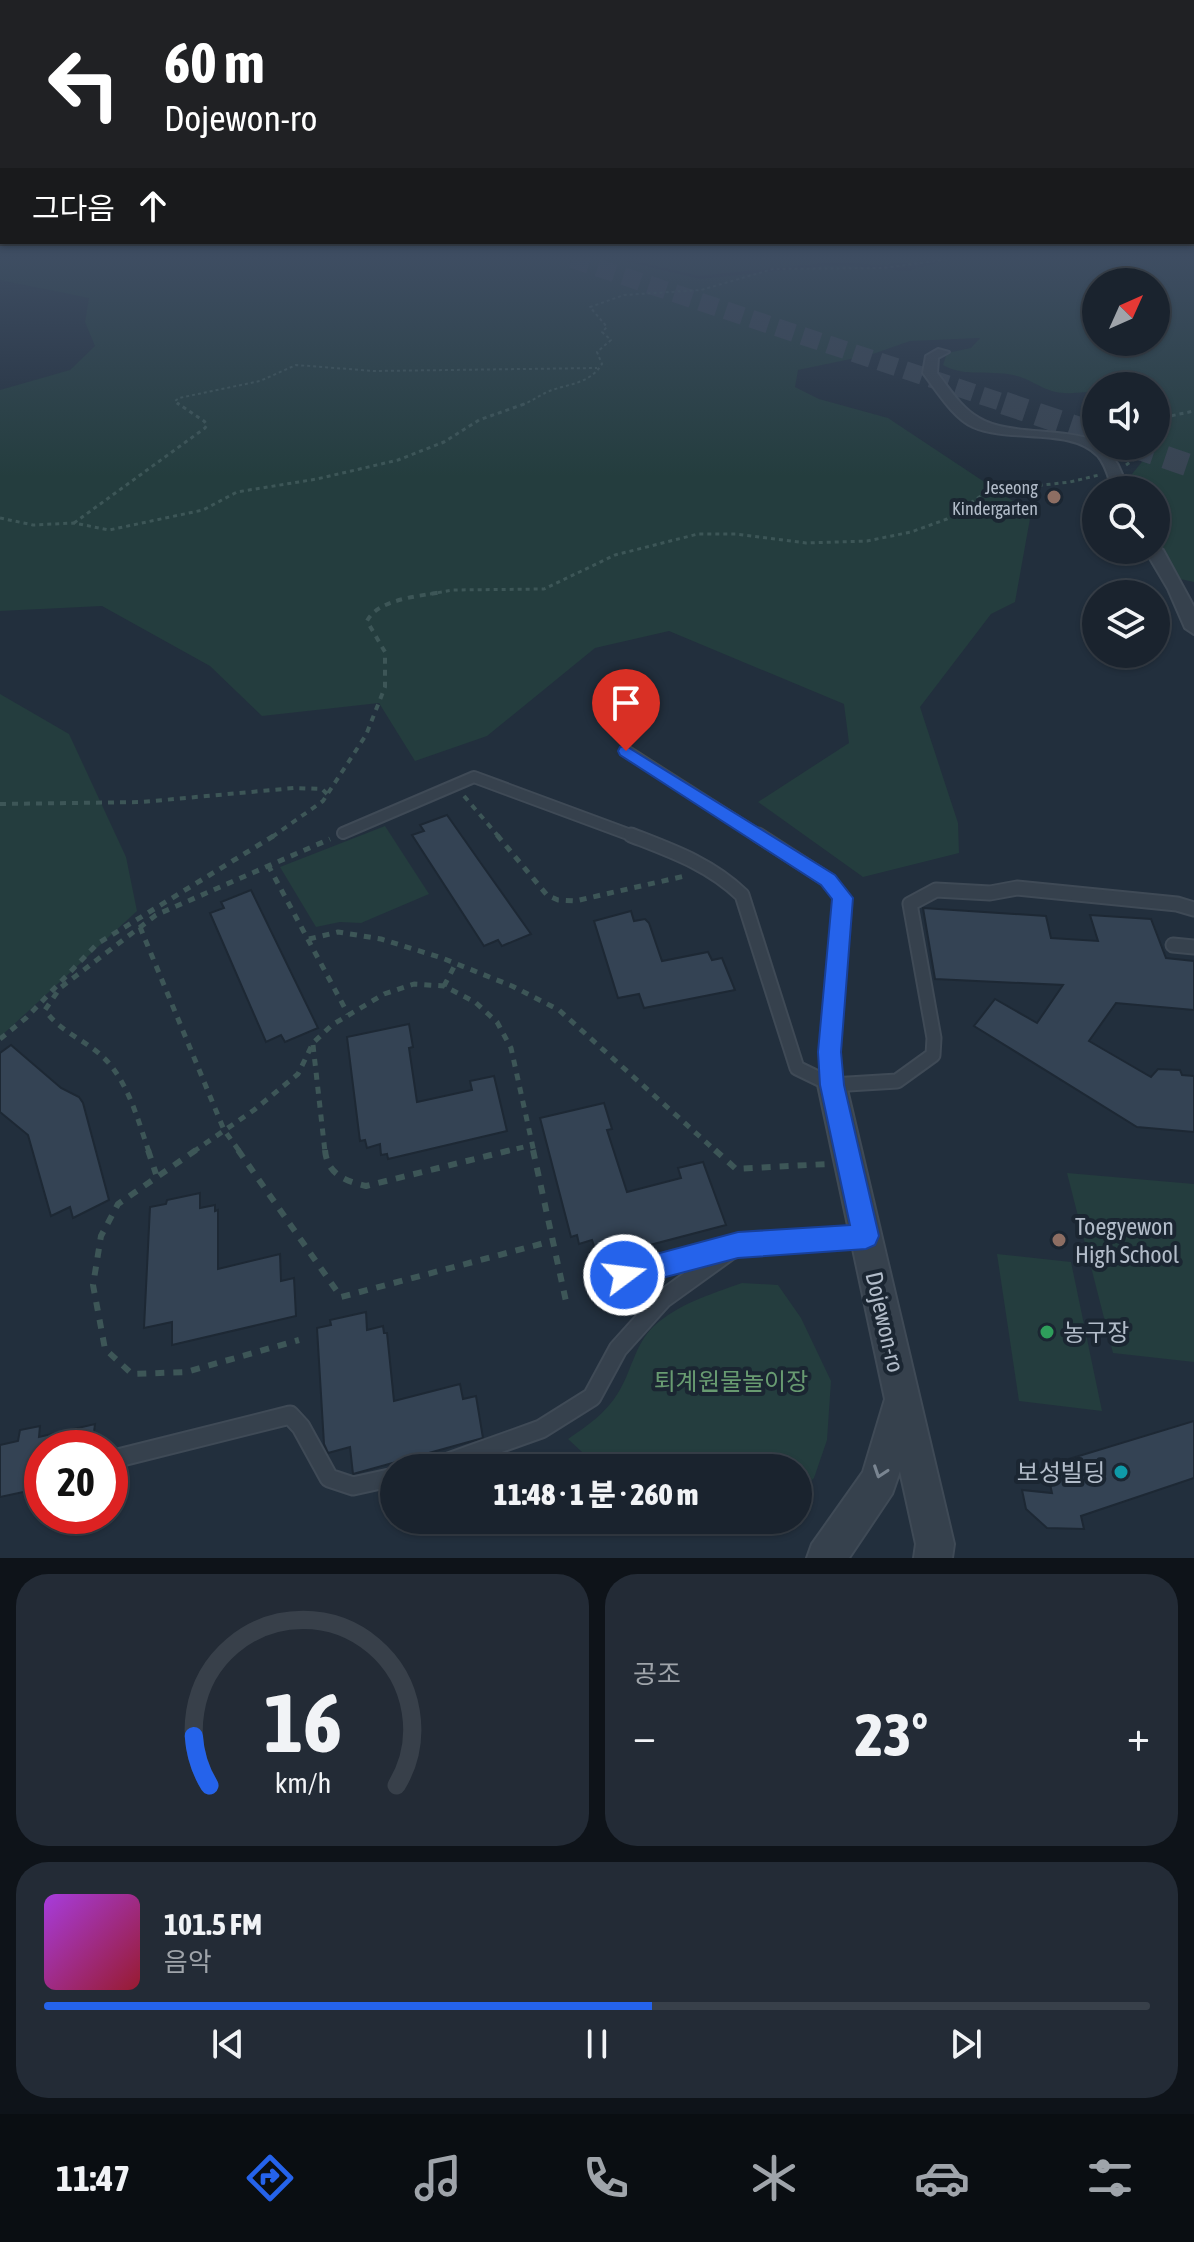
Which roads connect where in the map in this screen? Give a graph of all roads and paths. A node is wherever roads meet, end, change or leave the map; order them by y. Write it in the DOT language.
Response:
graph roads {
  1 [pos="602,332"];
  2 [pos="943,352"];
  3 [pos="597,368"];
  4 [pos="1194,411"];
  5 [pos="1170,416"];
  6 [pos="1131,460"];
  7 [pos="1112,471"];
  8 [pos="1114,476"];
  9 [pos="0,518"];
  10 [pos="74,523"];
  11 [pos="1162,564"];
  12 [pos="1194,628"];
  13 [pos="626,751"];
  14 [pos="455,785"];
  15 [pos="327,795"];
  16 [pos="0,804"];
  17 [pos="343,833"];
  18 [pos="268,865"];
  19 [pos="711,870"];
  20 [pos="1194,909"];
  21 [pos="140,927"];
  22 [pos="309,939"];
  23 [pos="1173,945"];
  24 [pos="1194,947"];
  25 [pos="456,963"];
  26 [pos="444,986"];
  27 [pos="348,1014"];
  28 [pos="0,1039"];
  29 [pos="313,1043"];
  30 [pos="832,1085"];
  31 [pos="224,1130"];
  32 [pos="532,1145"];
  33 [pos="850,1163"];
  34 [pos="156,1175"];
  35 [pos="866,1236"];
  36 [pos="553,1241"];
  37 [pos="738,1245"];
  38 [pos="624,1275"];
  39 [pos="567,1306"];
  40 [pos="299,1340"];
  41 [pos="902,1398"];
  42 [pos="471,1454"];
  43 [pos="128,1456"];
  44 [pos="380,1480"];
  45 [pos="826,1558"];
  46 [pos="933,1558"];
  1 -- 3 [label="path"];
  2 -- 7 [label="street"];
  3 -- 10 [label="path"];
  3 -- 10 [label="path"];
  4 -- 5 [label="path"];
  6 -- 7 [label="path"];
  7 -- 8 [label="street"];
  7 -- 15 [label="path"];
  9 -- 10 [label="path"];
  11 -- 12 [label="street"];
  13 -- 30 [label="lane"];
  14 -- 17 [label="lane"];
  14 -- 19 [label="lane"];
  14 -- 19 [label="path"];
  15 -- 16 [label="path"];
  15 -- 28 [label="path"];
  17 -- 18 [label="path"];
  18 -- 21 [label="path"];
  18 -- 22 [label="path"];
  19 -- 30 [label="lane"];
  20 -- 30 [label="lane"];
  21 -- 31 [label="path"];
  21 -- 34 [label="path"];
  22 -- 25 [label="path"];
  22 -- 27 [label="path"];
  23 -- 24 [label="lane"];
  25 -- 26 [label="path"];
  25 -- 33 [label="path"];
  26 -- 27 [label="path"];
  26 -- 32 [label="path"];
  27 -- 29 [label="path"];
  29 -- 31 [label="path"];
  29 -- 32 [label="path"];
  30 -- 33 [label="street, Dojewon-ro"];
  31 -- 34 [label="path"];
  31 -- 36 [label="path"];
  32 -- 36 [label="path"];
  33 -- 35 [label="street, Dojewon-ro"];
  34 -- 40 [label="path"];
  35 -- 37 [label="lane"];
  35 -- 41 [label="street, Dojewon-ro"];
  36 -- 39 [label="path"];
  37 -- 38 [label="lane"];
  37 -- 42 [label="lane"];
  41 -- 45 [label="street, one-way"];
  41 -- 46 [label="street, Dojewon-ro"];
  43 -- 44 [label="lane"];
}
